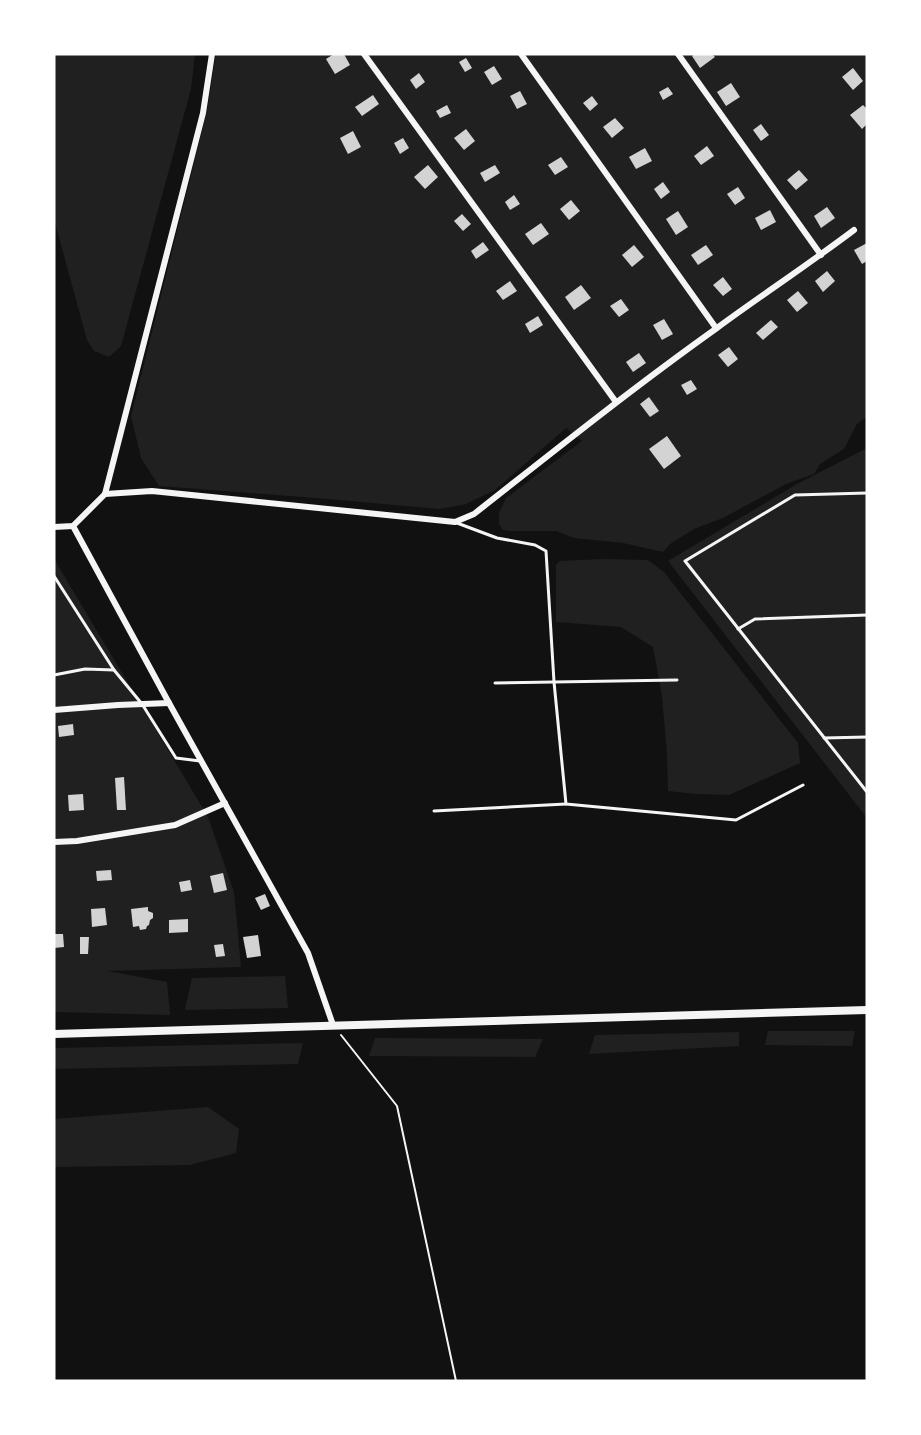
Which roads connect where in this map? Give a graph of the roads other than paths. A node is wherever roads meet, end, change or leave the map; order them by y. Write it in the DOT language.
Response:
graph roads {
  1 [pos="212,54"];
  2 [pos="364,54"];
  3 [pos="520,54"];
  4 [pos="678,54"];
  5 [pos="854,230"];
  6 [pos="821,255"];
  7 [pos="716,328"];
  8 [pos="616,402"];
  9 [pos="867,493"];
  10 [pos="105,494"];
  11 [pos="455,522"];
  12 [pos="73,526"];
  13 [pos="54,527"];
  14 [pos="54,576"];
  15 [pos="867,615"];
  16 [pos="738,629"];
  17 [pos="114,670"];
  18 [pos="54,675"];
  19 [pos="678,680"];
  20 [pos="554,682"];
  21 [pos="495,683"];
  22 [pos="169,703"];
  23 [pos="142,704"];
  24 [pos="54,710"];
  25 [pos="867,737"];
  26 [pos="824,738"];
  27 [pos="201,762"];
  28 [pos="803,785"];
  29 [pos="867,792"];
  30 [pos="225,803"];
  31 [pos="566,804"];
  32 [pos="434,811"];
  33 [pos="54,842"];
  34 [pos="867,1010"];
  35 [pos="333,1025"];
  36 [pos="54,1034"];
  1 -- 10 [label="street"];
  2 -- 8 [label="street"];
  3 -- 7 [label="street"];
  4 -- 6 [label="street"];
  5 -- 6 [label="street"];
  6 -- 7 [label="street"];
  7 -- 8 [label="street"];
  8 -- 11 [label="street"];
  9 -- 16 [label="lane"];
  10 -- 11 [label="street"];
  10 -- 12 [label="street"];
  11 -- 20 [label="lane"];
  12 -- 13 [label="street"];
  12 -- 22 [label="street"];
  14 -- 17 [label="lane"];
  15 -- 16 [label="lane"];
  16 -- 26 [label="lane"];
  17 -- 18 [label="lane"];
  17 -- 23 [label="lane"];
  19 -- 20 [label="lane"];
  20 -- 21 [label="lane"];
  20 -- 31 [label="lane"];
  22 -- 23 [label="street"];
  22 -- 27 [label="street"];
  23 -- 24 [label="street"];
  23 -- 27 [label="lane"];
  25 -- 26 [label="lane"];
  26 -- 29 [label="lane"];
  27 -- 30 [label="street"];
  28 -- 31 [label="lane"];
  30 -- 33 [label="street"];
  30 -- 35 [label="street"];
  31 -- 32 [label="lane"];
  34 -- 35 [label="main road"];
  35 -- 36 [label="main road"];
}
